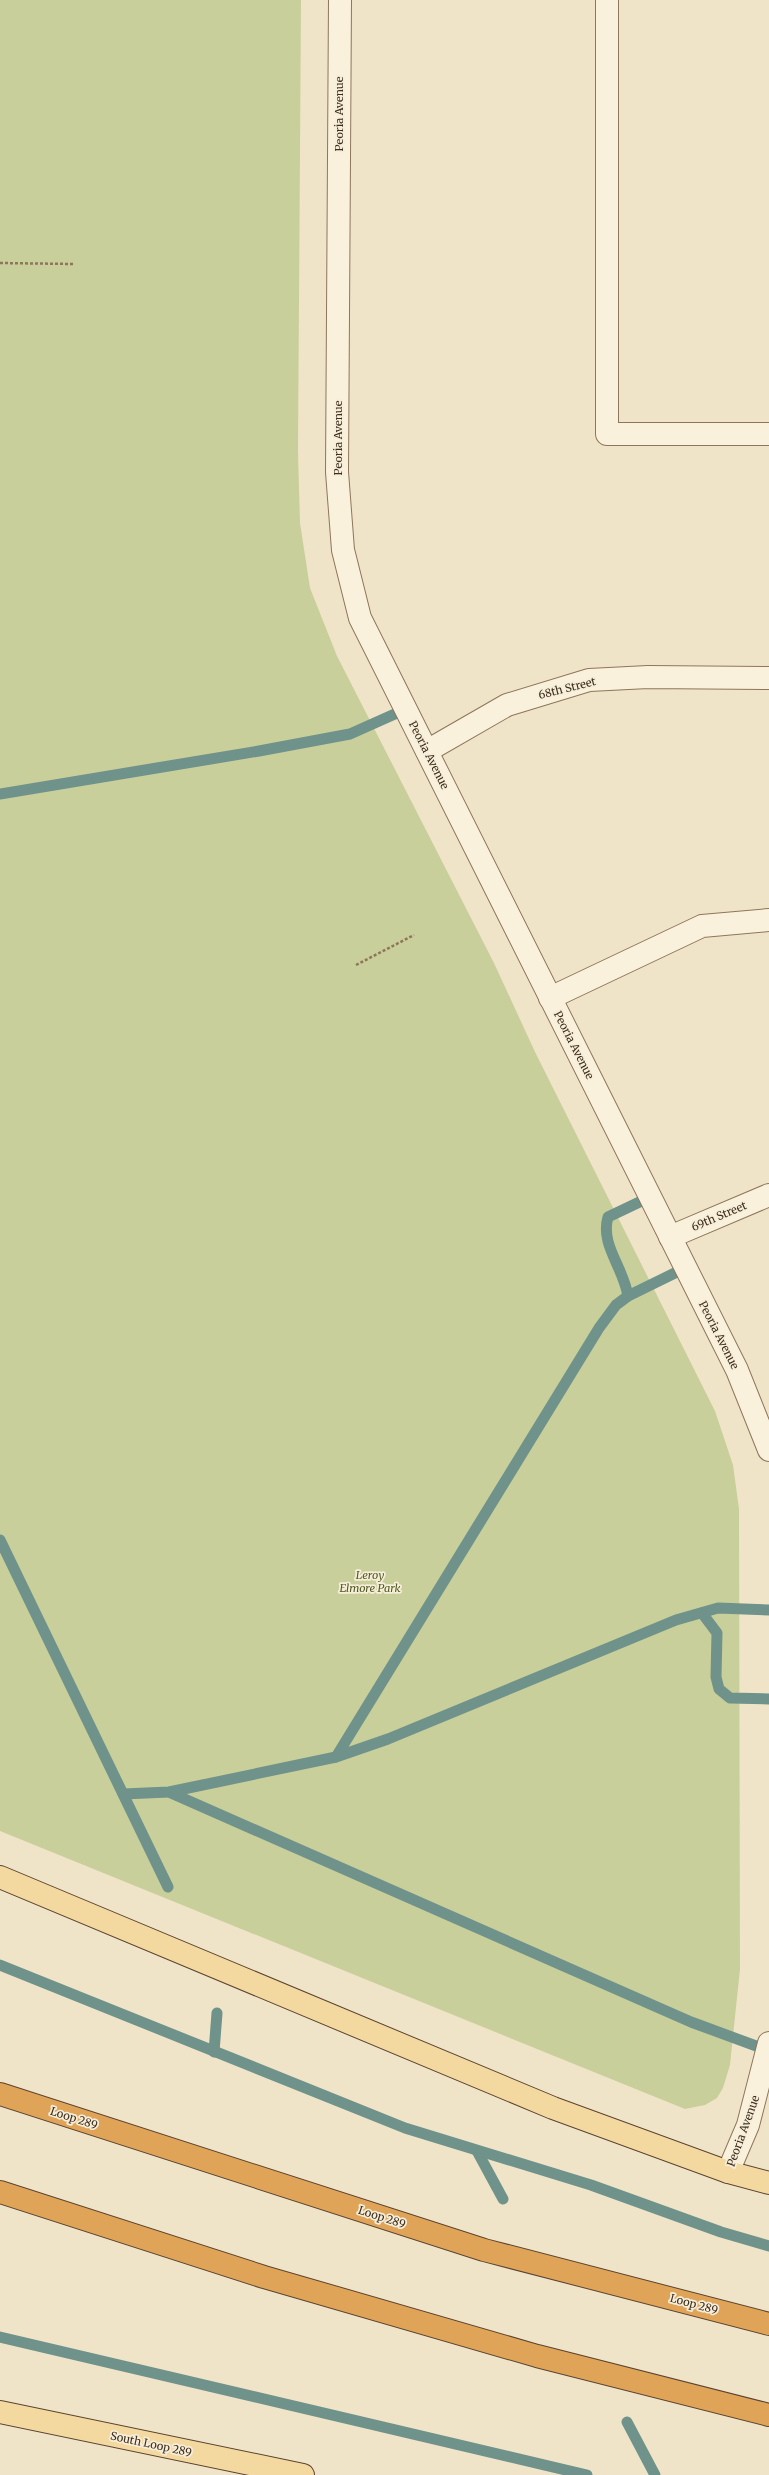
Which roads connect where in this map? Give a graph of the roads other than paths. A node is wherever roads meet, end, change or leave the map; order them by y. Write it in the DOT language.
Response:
graph roads {
  1 [pos="340,0"];
  2 [pos="607,0"];
  3 [pos="769,434"];
  4 [pos="769,678"];
  5 [pos="427,751"];
  6 [pos="769,920"];
  7 [pos="550,998"];
  8 [pos="769,1195"];
  9 [pos="670,1237"];
  10 [pos="762,1413"];
  11 [pos="769,1450"];
  12 [pos="0,1877"];
  13 [pos="769,2043"];
  14 [pos="0,2094"];
  15 [pos="728,2172"];
  16 [pos="769,2183"];
  17 [pos="0,2192"];
  18 [pos="769,2324"];
  19 [pos="0,2412"];
  20 [pos="769,2415"];
  21 [pos="303,2475"];
  1 -- 5 [label="street, Peoria Avenue"];
  2 -- 3 [label="street"];
  4 -- 5 [label="street, 68th Street"];
  5 -- 7 [label="street, Peoria Avenue"];
  6 -- 7 [label="street"];
  7 -- 9 [label="street, Peoria Avenue"];
  8 -- 9 [label="street, 69th Street"];
  9 -- 10 [label="street, Peoria Avenue"];
  10 -- 11 [label="street, Peoria Avenue"];
  12 -- 15 [label="main road"];
  13 -- 15 [label="street, Peoria Avenue"];
  14 -- 18 [label="highway, Loop 289"];
  15 -- 16 [label="main road"];
  17 -- 20 [label="highway"];
  19 -- 21 [label="main road, South Loop 289"];
}
